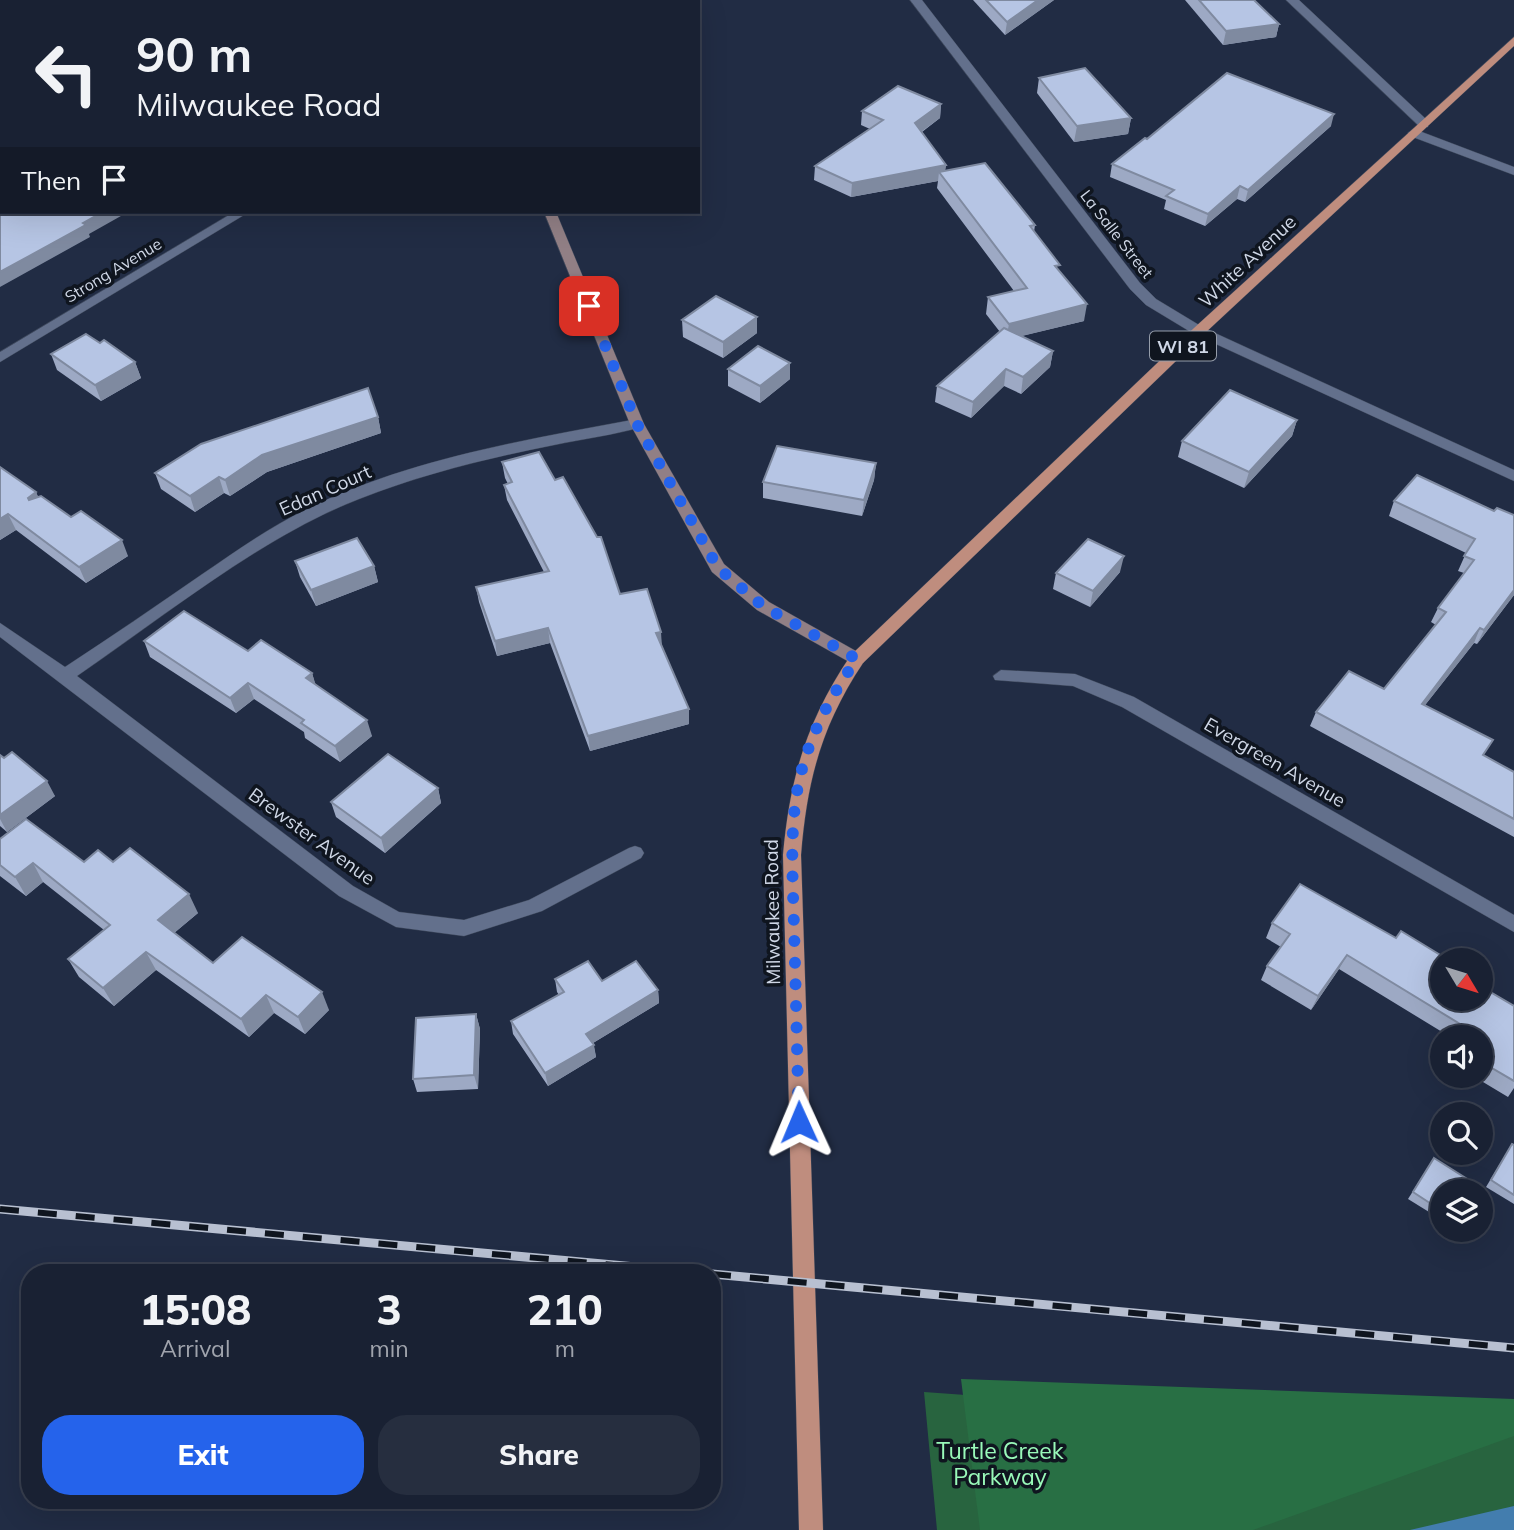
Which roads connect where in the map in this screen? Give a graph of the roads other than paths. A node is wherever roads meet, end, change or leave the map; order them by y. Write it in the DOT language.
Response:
graph roads {
  1 [pos="916,0"];
  2 [pos="1292,0"];
  3 [pos="1514,40"];
  4 [pos="1419,129"];
  5 [pos="1514,172"];
  6 [pos="240,214"];
  7 [pos="551,214"];
  8 [pos="1199,331"];
  9 [pos="0,358"];
  10 [pos="637,424"];
  11 [pos="1514,476"];
  12 [pos="0,629"];
  13 [pos="857,659"];
  14 [pos="65,676"];
  15 [pos="1001,676"];
  16 [pos="635,853"];
  17 [pos="1514,923"];
  18 [pos="811,1530"];
  1 -- 8 [label="street, La Salle Street"];
  2 -- 4 [label="street"];
  3 -- 4 [label="main road, White Avenue / WI 81"];
  4 -- 5 [label="street"];
  4 -- 8 [label="main road, White Avenue / WI 81"];
  6 -- 9 [label="street, Strong Avenue"];
  7 -- 10 [label="street"];
  8 -- 11 [label="street, La Salle Street"];
  8 -- 13 [label="main road, White Avenue / WI 81"];
  10 -- 13 [label="street"];
  10 -- 14 [label="street, Edan Court"];
  12 -- 14 [label="street, Brewster Avenue"];
  13 -- 18 [label="main road, Milwaukee Road / WI 81"];
  14 -- 16 [label="street, Brewster Avenue"];
  15 -- 17 [label="street, Evergreen Avenue"];
}
